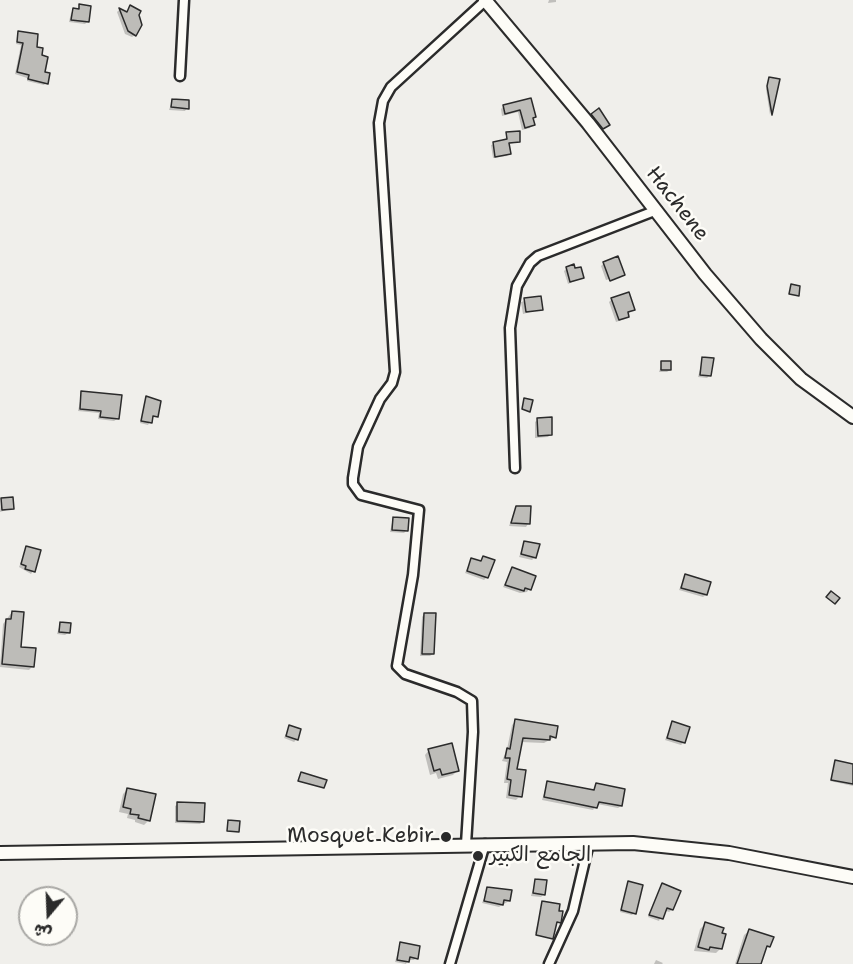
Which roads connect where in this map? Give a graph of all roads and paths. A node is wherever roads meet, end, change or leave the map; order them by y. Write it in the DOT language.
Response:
graph roads {
  1 [pos="184,0"];
  2 [pos="485,0"];
  3 [pos="180,76"];
  4 [pos="657,210"];
  5 [pos="853,417"];
  6 [pos="515,468"];
  7 [pos="589,843"];
  8 [pos="466,844"];
  9 [pos="485,844"];
  10 [pos="0,853"];
  11 [pos="853,877"];
  12 [pos="450,964"];
  13 [pos="549,964"];
  1 -- 3 [label="street"];
  2 -- 4 [label="main road, Hachene"];
  2 -- 8 [label="street"];
  4 -- 5 [label="main road, Hachene"];
  4 -- 6 [label="street"];
  7 -- 9 [label="main road"];
  7 -- 11 [label="main road"];
  7 -- 13 [label="street"];
  8 -- 9 [label="main road"];
  8 -- 10 [label="main road"];
  9 -- 12 [label="street"];
}
